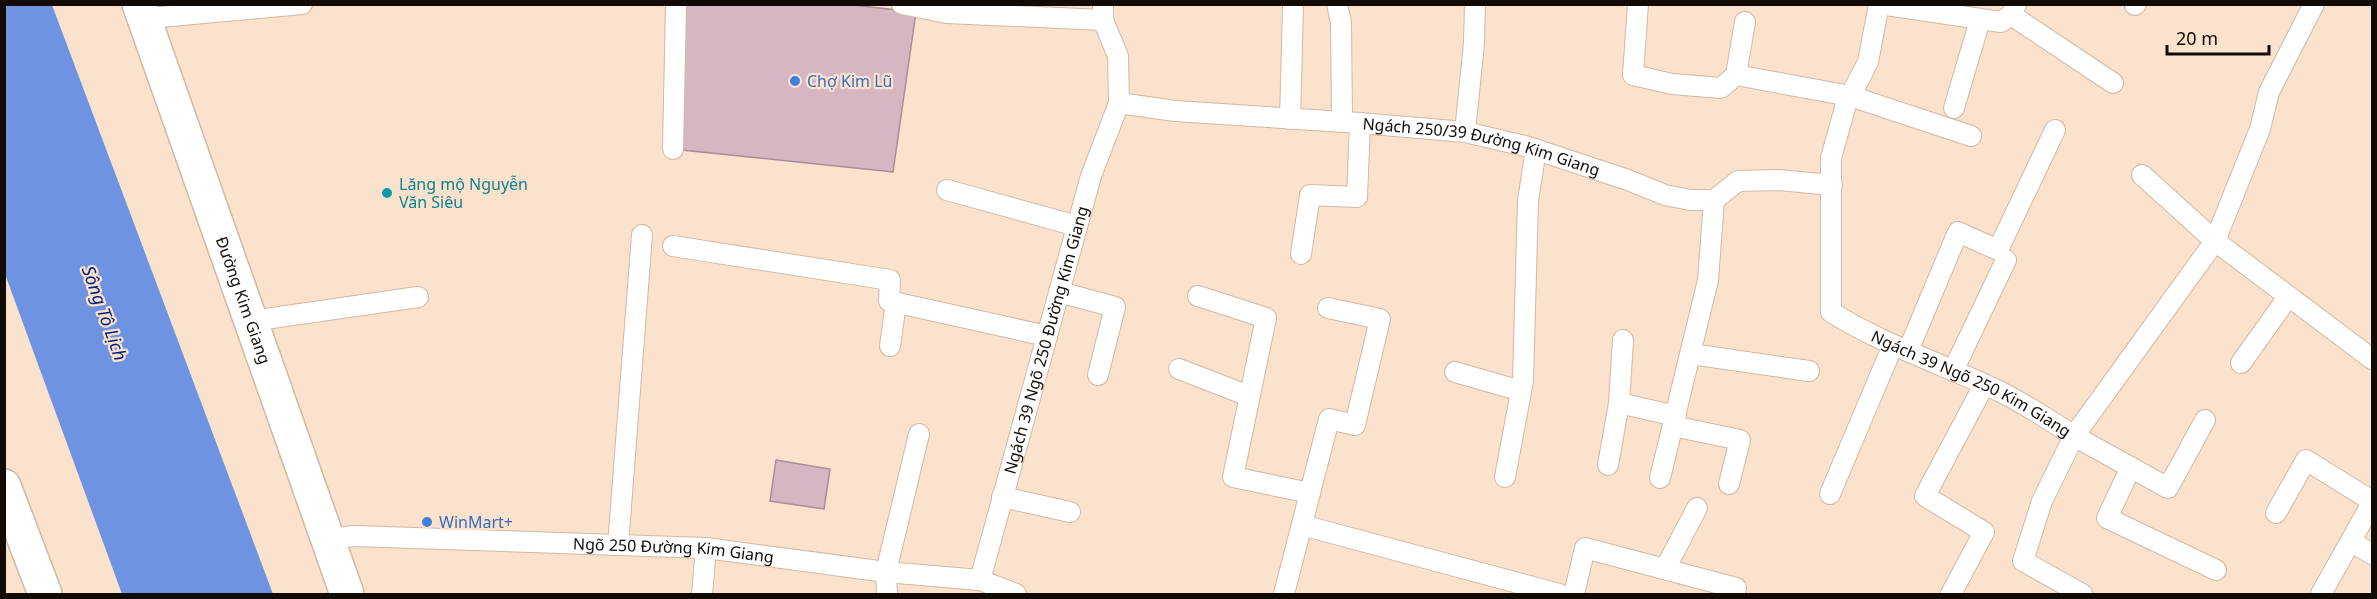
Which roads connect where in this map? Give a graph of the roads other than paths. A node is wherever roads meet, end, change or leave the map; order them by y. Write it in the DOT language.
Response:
graph roads {
  1 [pos="302,4"];
  2 [pos="676,4"];
  3 [pos="902,4"];
  4 [pos="1337,4"];
  5 [pos="1475,4"];
  6 [pos="1638,4"];
  7 [pos="1879,4"];
  8 [pos="2314,4"];
  9 [pos="1293,7"];
  10 [pos="1932,8"];
  11 [pos="948,9"];
  12 [pos="141,10"];
  13 [pos="2014,10"];
  14 [pos="1103,12"];
  15 [pos="1980,20"];
  16 [pos="1744,22"];
  17 [pos="1736,75"];
  18 [pos="2113,83"];
  19 [pos="1850,96"];
  20 [pos="1119,103"];
  21 [pos="1954,108"];
  22 [pos="1290,119"];
  23 [pos="1351,122"];
  24 [pos="2055,130"];
  25 [pos="1465,132"];
  26 [pos="1971,136"];
  27 [pos="673,149"];
  28 [pos="1536,149"];
  29 [pos="2142,175"];
  30 [pos="1832,185"];
  31 [pos="947,190"];
  32 [pos="1714,200"];
  33 [pos="1077,226"];
  34 [pos="642,235"];
  35 [pos="2215,241"];
  36 [pos="673,246"];
  37 [pos="1301,254"];
  38 [pos="2006,260"];
  39 [pos="1059,292"];
  40 [pos="1198,296"];
  41 [pos="417,297"];
  42 [pos="2288,297"];
  43 [pos="897,303"];
  44 [pos="1328,308"];
  45 [pos="252,321"];
  46 [pos="1047,336"];
  47 [pos="1623,339"];
  48 [pos="890,346"];
  49 [pos="1900,348"];
  50 [pos="1691,354"];
  51 [pos="2373,359"];
  52 [pos="2241,363"];
  53 [pos="1179,369"];
  54 [pos="1809,371"];
  55 [pos="1953,371"];
  56 [pos="1455,372"];
  57 [pos="1098,375"];
  58 [pos="1983,385"];
  59 [pos="1521,391"];
  60 [pos="1250,396"];
  61 [pos="1619,402"];
  62 [pos="2205,420"];
  63 [pos="1674,421"];
  64 [pos="919,434"];
  65 [pos="2074,436"];
  66 [pos="1608,465"];
  67 [pos="2131,467"];
  68 [pos="1505,477"];
  69 [pos="1660,478"];
  70 [pos="1729,484"];
  71 [pos="4,486"];
  72 [pos="1310,493"];
  73 [pos="1830,494"];
  74 [pos="1002,497"];
  75 [pos="2373,502"];
  76 [pos="1697,508"];
  77 [pos="1070,512"];
  78 [pos="2276,513"];
  79 [pos="1302,525"];
  80 [pos="328,538"];
  81 [pos="2351,542"];
  82 [pos="618,545"];
  83 [pos="706,548"];
  84 [pos="2373,554"];
  85 [pos="1665,569"];
  86 [pos="2216,570"];
  87 [pos="886,572"];
  88 [pos="980,580"];
  89 [pos="45,594"];
  90 [pos="347,594"];
  91 [pos="702,594"];
  92 [pos="887,594"];
  93 [pos="1016,594"];
  94 [pos="1284,594"];
  95 [pos="1559,594"];
  96 [pos="1574,594"];
  97 [pos="1734,594"];
  98 [pos="1952,594"];
  99 [pos="2082,594"];
  100 [pos="2321,594"];
  1 -- 12 [label="lane"];
  2 -- 27 [label="lane"];
  3 -- 11 [label="lane"];
  4 -- 23 [label="lane"];
  5 -- 25 [label="lane"];
  6 -- 17 [label="lane"];
  7 -- 10 [label="lane"];
  7 -- 19 [label="lane"];
  8 -- 35 [label="lane, Ngách 39 Ngõ 250 Kim Giang"];
  9 -- 22 [label="lane"];
  10 -- 15 [label="lane"];
  11 -- 14 [label="lane"];
  12 -- 45 [label="main road, Đường Kim Giang"];
  13 -- 15 [label="lane"];
  13 -- 18 [label="lane"];
  14 -- 20 [label="lane"];
  15 -- 21 [label="lane"];
  16 -- 17 [label="lane"];
  17 -- 19 [label="lane"];
  19 -- 26 [label="lane"];
  19 -- 30 [label="lane"];
  20 -- 22 [label="lane, Ngách 250/39 Đường Kim Giang"];
  20 -- 33 [label="lane, Ngách 39 Ngõ 250 Đường Kim Giang"];
  22 -- 23 [label="lane, Ngách 250/39 Đường Kim Giang"];
  23 -- 25 [label="lane, Ngách 250/39 Đường Kim Giang"];
  23 -- 37 [label="lane"];
  24 -- 49 [label="lane"];
  25 -- 28 [label="lane, Ngách 250/39 Đường Kim Giang"];
  28 -- 32 [label="lane, Ngách 250/39 Đường Kim Giang"];
  28 -- 59 [label="lane"];
  29 -- 35 [label="lane"];
  30 -- 32 [label="lane"];
  30 -- 49 [label="lane, Ngách 39 Ngõ 250 Kim Giang"];
  31 -- 33 [label="lane"];
  32 -- 50 [label="lane"];
  33 -- 39 [label="lane, Ngách 39 Ngõ 250 Đường Kim Giang"];
  34 -- 82 [label="lane"];
  35 -- 42 [label="lane"];
  35 -- 65 [label="lane, Ngách 39 Ngõ 250 Kim Giang"];
  36 -- 43 [label="lane"];
  38 -- 55 [label="lane"];
  39 -- 46 [label="lane, Ngách 39 Ngõ 250 Đường Kim Giang"];
  39 -- 57 [label="lane"];
  40 -- 60 [label="lane"];
  41 -- 45 [label="lane"];
  42 -- 51 [label="lane"];
  42 -- 52 [label="lane"];
  43 -- 46 [label="lane"];
  43 -- 48 [label="lane"];
  44 -- 72 [label="lane"];
  45 -- 80 [label="main road, Đường Kim Giang"];
  46 -- 74 [label="lane, Ngách 39 Ngõ 250 Đường Kim Giang"];
  47 -- 61 [label="lane"];
  49 -- 55 [label="lane, Ngách 39 Ngõ 250 Kim Giang"];
  49 -- 73 [label="lane"];
  50 -- 54 [label="lane"];
  50 -- 63 [label="lane"];
  53 -- 60 [label="lane"];
  55 -- 58 [label="lane, Ngách 39 Ngõ 250 Kim Giang"];
  56 -- 59 [label="lane"];
  58 -- 65 [label="lane, Ngách 39 Ngõ 250 Kim Giang"];
  58 -- 98 [label="lane"];
  59 -- 68 [label="lane"];
  60 -- 72 [label="lane"];
  61 -- 63 [label="lane"];
  61 -- 66 [label="lane"];
  62 -- 67 [label="lane"];
  63 -- 69 [label="lane"];
  63 -- 70 [label="lane"];
  64 -- 87 [label="lane"];
  65 -- 67 [label="lane"];
  65 -- 99 [label="lane"];
  67 -- 86 [label="lane"];
  71 -- 89 [label="main road"];
  72 -- 79 [label="lane"];
  74 -- 77 [label="lane"];
  74 -- 88 [label="lane, Ngách 39 Ngõ 250 Đường Kim Giang"];
  75 -- 78 [label="lane"];
  75 -- 81 [label="lane"];
  76 -- 85 [label="lane"];
  79 -- 94 [label="lane"];
  79 -- 95 [label="lane"];
  80 -- 82 [label="lane, Ngõ 250 Đường Kim Giang"];
  80 -- 90 [label="main road, Đường Kim Giang"];
  81 -- 84 [label="lane"];
  81 -- 100 [label="lane"];
  82 -- 83 [label="lane, Ngõ 250 Đường Kim Giang"];
  83 -- 87 [label="lane, Ngõ 250 Đường Kim Giang"];
  83 -- 91 [label="lane"];
  85 -- 96 [label="lane"];
  85 -- 97 [label="lane"];
  87 -- 88 [label="lane, Ngõ 250 Đường Kim Giang"];
  87 -- 92 [label="lane"];
  88 -- 93 [label="lane, Ngõ 250 Đường Kim Giang"];
}
